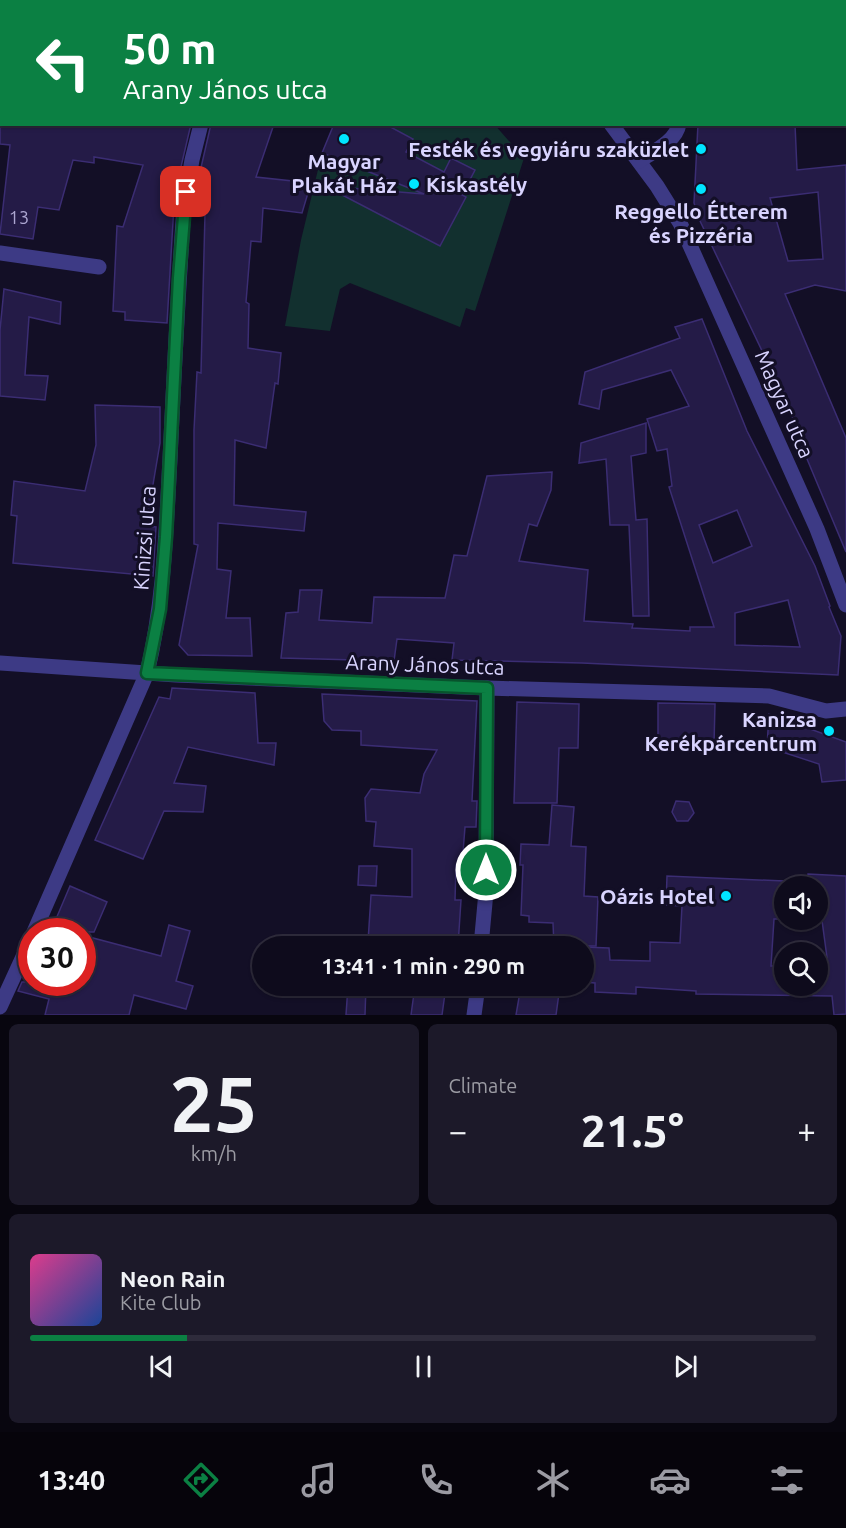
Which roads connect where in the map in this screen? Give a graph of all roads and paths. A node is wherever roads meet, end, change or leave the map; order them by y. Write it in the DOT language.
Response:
graph roads {
  1 [pos="200,126"];
  2 [pos="613,126"];
  3 [pos="679,126"];
  4 [pos="639,161"];
  5 [pos="0,253"];
  6 [pos="99,267"];
  7 [pos="846,605"];
  8 [pos="0,663"];
  9 [pos="147,673"];
  10 [pos="487,688"];
  11 [pos="846,709"];
  12 [pos="40,918"];
  13 [pos="482,936"];
  14 [pos="18,968"];
  15 [pos="477,996"];
  16 [pos="0,1007"];
  17 [pos="474,1015"];
  1 -- 9 [label="street, Kinizsi utca"];
  2 -- 4 [label="street, Magyar utca"];
  3 -- 4 [label="street"];
  4 -- 7 [label="street, Magyar utca"];
  5 -- 6 [label="street"];
  8 -- 9 [label="street, Arany János utca"];
  9 -- 10 [label="street, Arany János utca"];
  9 -- 12 [label="street, Kinizsi utca"];
  10 -- 11 [label="street, Arany János utca"];
  10 -- 13 [label="street"];
  14 -- 16 [label="street"];
  15 -- 17 [label="street"];
}
